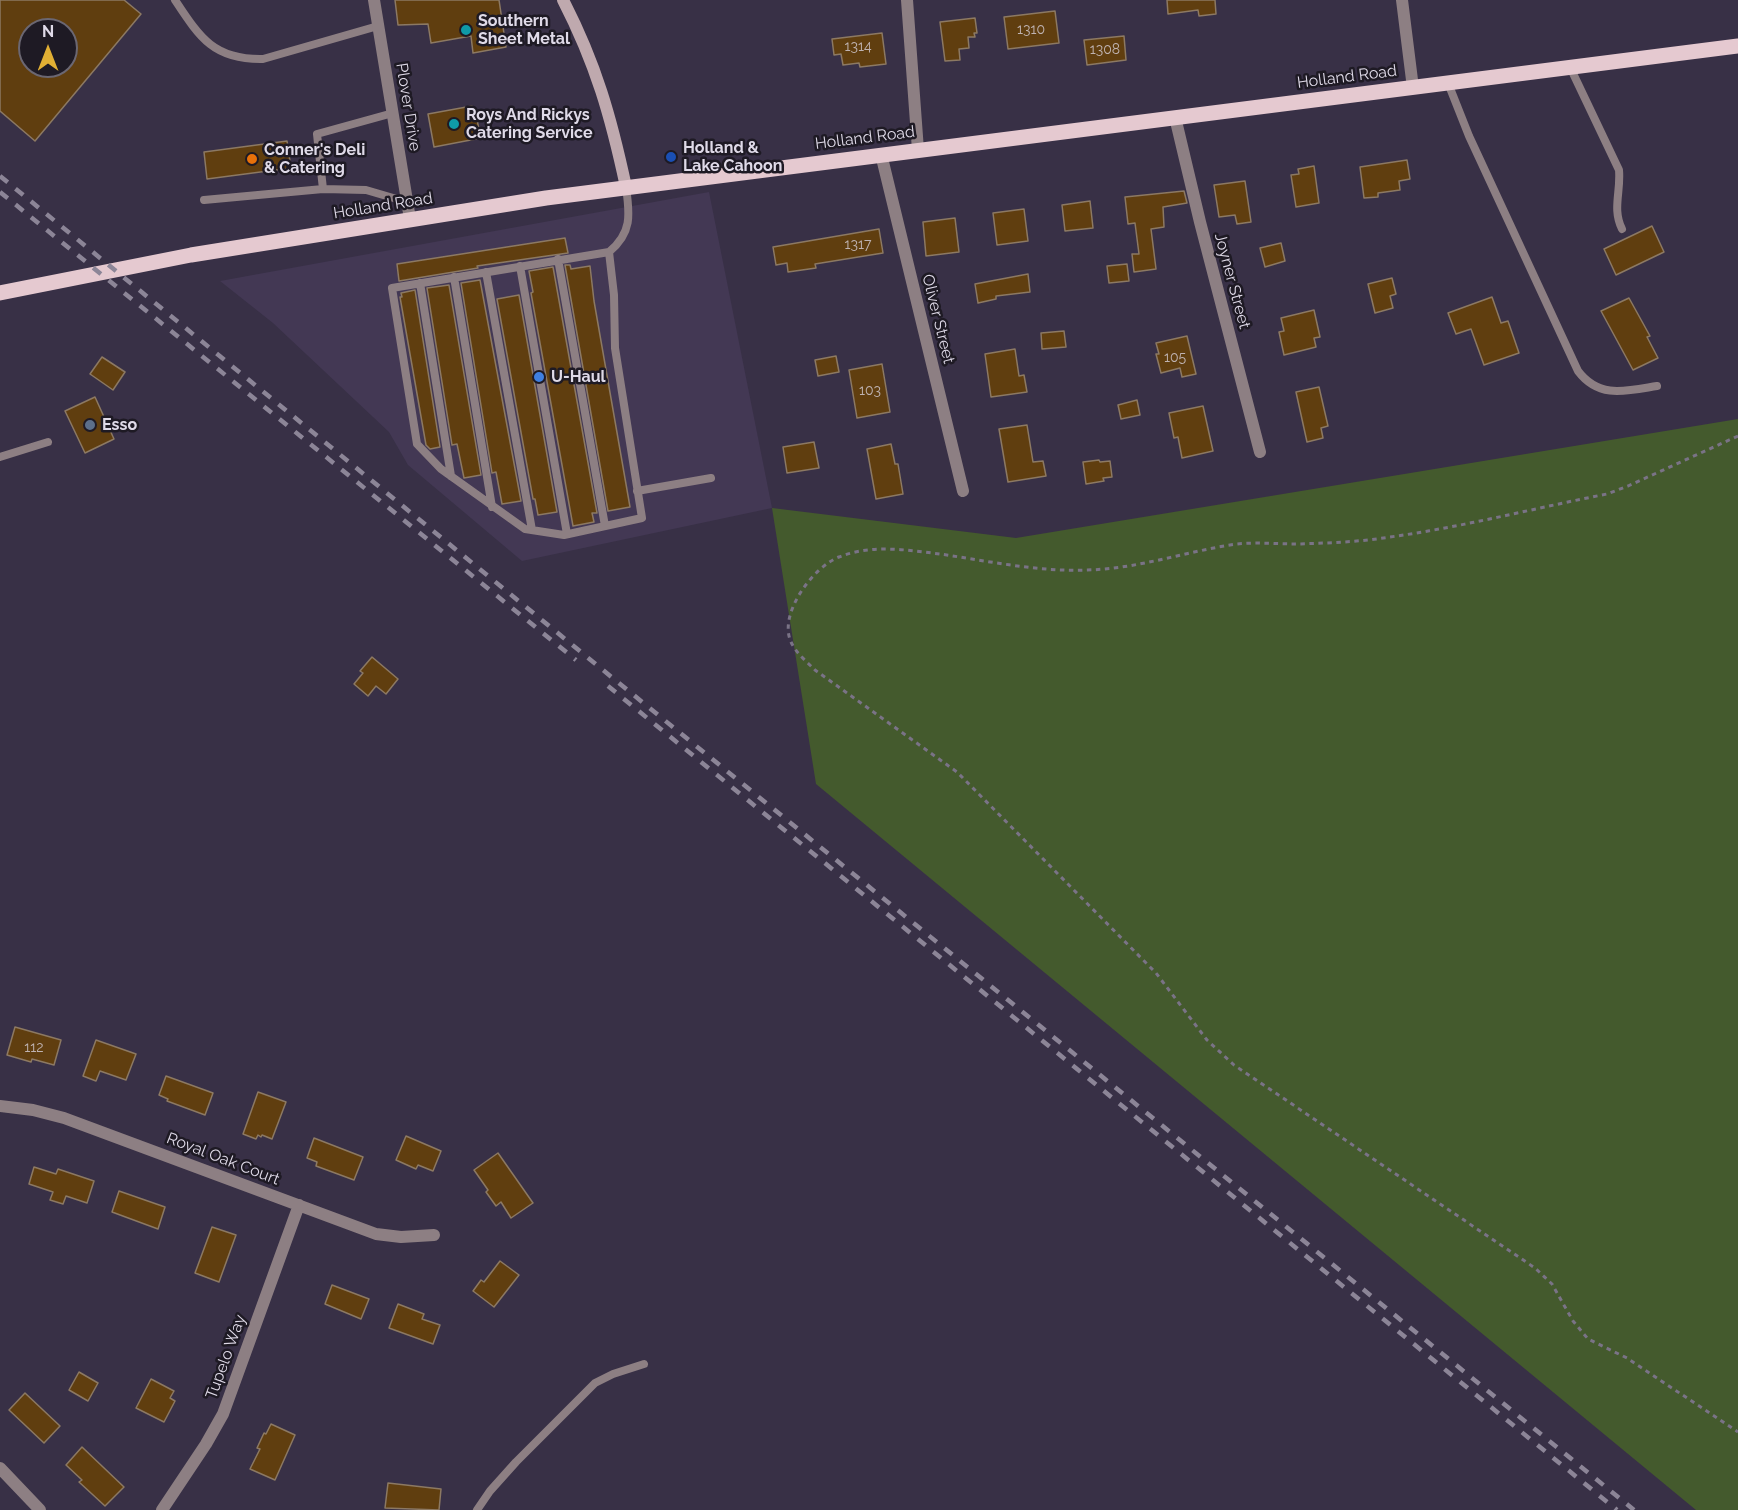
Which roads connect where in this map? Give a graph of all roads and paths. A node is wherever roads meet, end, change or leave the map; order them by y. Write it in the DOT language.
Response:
graph roads {
  1 [pos="175,0"];
  2 [pos="374,0"];
  3 [pos="562,0"];
  4 [pos="907,0"];
  5 [pos="1402,0"];
  6 [pos="378,26"];
  7 [pos="1738,46"];
  8 [pos="1570,67"];
  9 [pos="1448,83"];
  10 [pos="1413,87"];
  11 [pos="393,113"];
  12 [pos="1175,117"];
  13 [pos="918,150"];
  14 [pos="881,154"];
  15 [pos="626,187"];
  16 [pos="322,189"];
  17 [pos="204,200"];
  18 [pos="407,202"];
  19 [pos="410,219"];
  20 [pos="1622,229"];
  21 [pos="609,252"];
  22 [pos="558,259"];
  23 [pos="520,266"];
  24 [pos="486,272"];
  25 [pos="454,277"];
  26 [pos="420,283"];
  27 [pos="0,293"];
  28 [pos="1657,386"];
  29 [pos="1738,436"];
  30 [pos="48,442"];
  31 [pos="1260,452"];
  32 [pos="0,457"];
  33 [pos="452,476"];
  34 [pos="711,478"];
  35 [pos="963,491"];
  36 [pos="637,492"];
  37 [pos="492,507"];
  38 [pos="605,526"];
  39 [pos="532,530"];
  40 [pos="567,534"];
  41 [pos="0,1106"];
  42 [pos="299,1205"];
  43 [pos="434,1235"];
  44 [pos="644,1364"];
  45 [pos="1738,1432"];
  46 [pos="0,1468"];
  47 [pos="39,1510"];
  48 [pos="162,1510"];
  49 [pos="477,1510"];
  1 -- 6 [label="lane"];
  2 -- 6 [label="street, Plover Drive"];
  3 -- 15 [label="street"];
  4 -- 13 [label="street"];
  5 -- 10 [label="street"];
  6 -- 11 [label="street, Plover Drive"];
  7 -- 8 [label="main road, Holland Road"];
  8 -- 9 [label="main road, Holland Road"];
  8 -- 20 [label="lane"];
  9 -- 10 [label="main road, Holland Road"];
  9 -- 28 [label="lane"];
  10 -- 12 [label="main road, Holland Road"];
  11 -- 16 [label="lane"];
  11 -- 18 [label="street, Plover Drive"];
  12 -- 13 [label="main road, Holland Road"];
  12 -- 31 [label="street, Joyner Street"];
  13 -- 14 [label="main road, Holland Road"];
  14 -- 15 [label="main road, Holland Road"];
  14 -- 35 [label="street, Oliver Street"];
  15 -- 19 [label="main road, Holland Road"];
  15 -- 21 [label="lane"];
  16 -- 17 [label="lane"];
  16 -- 18 [label="lane"];
  18 -- 19 [label="street, Plover Drive"];
  19 -- 27 [label="main road, Holland Road"];
  21 -- 22 [label="lane"];
  21 -- 36 [label="lane"];
  22 -- 23 [label="lane"];
  22 -- 38 [label="lane"];
  23 -- 24 [label="lane"];
  23 -- 40 [label="lane"];
  24 -- 25 [label="lane"];
  24 -- 39 [label="lane"];
  25 -- 26 [label="lane"];
  25 -- 37 [label="lane"];
  26 -- 33 [label="lane"];
  26 -- 33 [label="lane"];
  29 -- 45 [label="path"];
  30 -- 32 [label="lane"];
  33 -- 37 [label="lane"];
  34 -- 36 [label="lane"];
  36 -- 38 [label="lane"];
  37 -- 39 [label="lane"];
  38 -- 40 [label="lane"];
  39 -- 40 [label="lane"];
  41 -- 42 [label="street, Royal Oak Court"];
  42 -- 43 [label="street, Royal Oak Court"];
  42 -- 48 [label="street, Tupelo Way"];
  44 -- 49 [label="lane"];
  46 -- 47 [label="street"];
}
